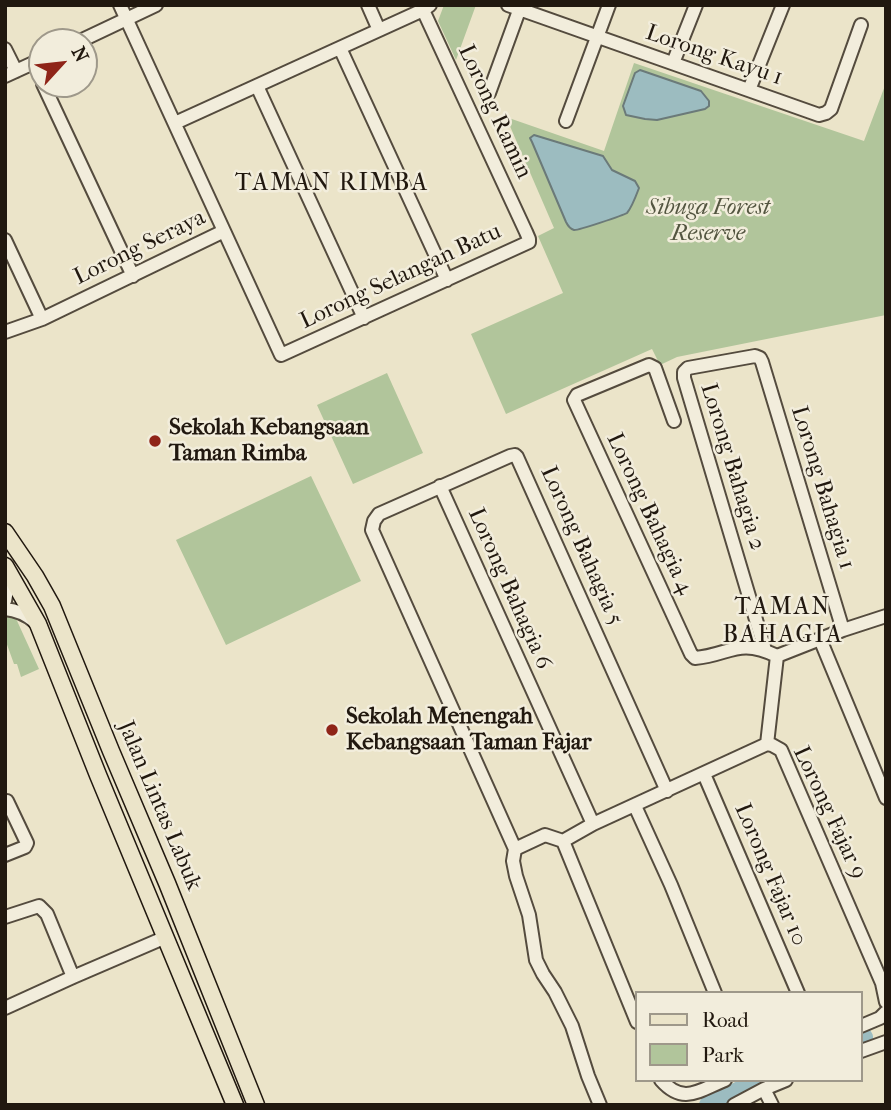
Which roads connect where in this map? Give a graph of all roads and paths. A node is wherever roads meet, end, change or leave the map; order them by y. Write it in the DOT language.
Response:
graph roads {
  1 [pos="120,5"];
  2 [pos="156,5"];
  3 [pos="368,5"];
  4 [pos="609,5"];
  5 [pos="696,5"];
  6 [pos="783,5"];
  7 [pos="517,7"];
  8 [pos="427,8"];
  9 [pos="127,19"];
  10 [pos="861,25"];
  11 [pos="379,30"];
  12 [pos="98,33"];
  13 [pos="597,37"];
  14 [pos="341,48"];
  15 [pos="5,49"];
  16 [pos="673,63"];
  17 [pos="28,65"];
  18 [pos="10,73"];
  19 [pos="257,86"];
  20 [pos="749,90"];
  21 [pos="489,93"];
  22 [pos="50,98"];
  23 [pos="566,121"];
  24 [pos="175,124"];
  25 [pos="224,231"];
  26 [pos="526,232"];
  27 [pos="5,240"];
  28 [pos="133,276"];
  29 [pos="447,280"];
  30 [pos="364,318"];
  31 [pos="42,319"];
  32 [pos="5,332"];
  33 [pos="760,358"];
  34 [pos="674,421"];
  35 [pos="440,486"];
  36 [pos="5,532"];
  37 [pos="5,567"];
  38 [pos="5,601"];
  39 [pos="5,609"];
  40 [pos="886,616"];
  41 [pos="38,624"];
  42 [pos="843,630"];
  43 [pos="820,639"];
  44 [pos="771,653"];
  45 [pos="767,744"];
  46 [pos="704,774"];
  47 [pos="667,791"];
  48 [pos="886,798"];
  49 [pos="7,801"];
  50 [pos="635,806"];
  51 [pos="593,824"];
  52 [pos="563,841"];
  53 [pos="514,849"];
  54 [pos="5,855"];
  55 [pos="5,917"];
  56 [pos="166,937"];
  57 [pos="73,977"];
  58 [pos="884,982"];
  59 [pos="714,991"];
  60 [pos="797,991"];
  61 [pos="886,1002"];
  62 [pos="5,1009"];
  63 [pos="886,1012"];
  64 [pos="636,1020"];
  65 [pos="874,1020"];
  66 [pos="863,1025"];
  67 [pos="885,1042"];
  68 [pos="863,1050"];
  69 [pos="663,1082"];
  70 [pos="720,1082"];
  71 [pos="781,1082"];
  72 [pos="764,1089"];
  73 [pos="234,1105"];
  74 [pos="256,1105"];
  75 [pos="600,1105"];
  76 [pos="734,1105"];
  77 [pos="772,1105"];
  1 -- 9 [label="street, Lorong Seraya"];
  2 -- 9 [label="street"];
  3 -- 11 [label="street"];
  4 -- 13 [label="street"];
  5 -- 16 [label="street"];
  6 -- 20 [label="street"];
  7 -- 13 [label="street, Lorong Kayu 1"];
  7 -- 21 [label="street"];
  8 -- 11 [label="street"];
  8 -- 26 [label="street, Lorong Ramin"];
  9 -- 12 [label="street"];
  9 -- 24 [label="street, Lorong Seraya"];
  10 -- 20 [label="street, Lorong Kayu 1"];
  11 -- 14 [label="street"];
  13 -- 16 [label="street, Lorong Kayu 1"];
  13 -- 23 [label="street"];
  14 -- 19 [label="street"];
  14 -- 29 [label="street"];
  15 -- 18 [label="street"];
  16 -- 20 [label="street, Lorong Kayu 1"];
  17 -- 18 [label="street"];
  19 -- 24 [label="street"];
  19 -- 30 [label="street"];
  22 -- 28 [label="street"];
  24 -- 25 [label="street, Lorong Seraya"];
  25 -- 28 [label="street, Lorong Seraya"];
  25 -- 30 [label="street, Lorong Selangan Batu"];
  26 -- 29 [label="street, Lorong Selangan Batu"];
  27 -- 31 [label="street"];
  28 -- 31 [label="street, Lorong Seraya"];
  29 -- 30 [label="street, Lorong Selangan Batu"];
  31 -- 32 [label="street, Lorong Seraya"];
  33 -- 42 [label="street, Lorong Bahagia 1"];
  33 -- 44 [label="street, Lorong Bahagia 2"];
  34 -- 44 [label="street, Lorong Bahagia 4"];
  35 -- 47 [label="street, Lorong Bahagia 5"];
  35 -- 51 [label="street, Lorong Bahagia 6"];
  35 -- 53 [label="street, Lorong Bahagia 5"];
  36 -- 74 [label="main road, Jalan Lintas Labuk"];
  37 -- 38 [label="street"];
  37 -- 41 [label="main road, Jalan Lintas Labuk"];
  39 -- 41 [label="street"];
  40 -- 42 [label="street"];
  41 -- 56 [label="main road, Jalan Lintas Labuk"];
  42 -- 43 [label="street"];
  43 -- 44 [label="street"];
  43 -- 48 [label="street"];
  44 -- 45 [label="street"];
  45 -- 46 [label="street"];
  45 -- 58 [label="street, Lorong Fajar 9"];
  46 -- 47 [label="street"];
  46 -- 60 [label="street, Lorong Fajar 10"];
  47 -- 50 [label="street"];
  49 -- 54 [label="street"];
  50 -- 51 [label="street"];
  50 -- 59 [label="street"];
  51 -- 52 [label="street"];
  52 -- 53 [label="street"];
  52 -- 64 [label="street"];
  53 -- 75 [label="street"];
  55 -- 57 [label="street"];
  56 -- 57 [label="street"];
  56 -- 73 [label="main road, Jalan Lintas Labuk"];
  57 -- 62 [label="street"];
  58 -- 61 [label="street, Lorong Fajar 9"];
  63 -- 65 [label="street"];
  65 -- 66 [label="street"];
  65 -- 67 [label="street"];
  67 -- 68 [label="street"];
  69 -- 70 [label="street"];
  71 -- 72 [label="street"];
  72 -- 76 [label="street"];
  72 -- 77 [label="street"];
}
